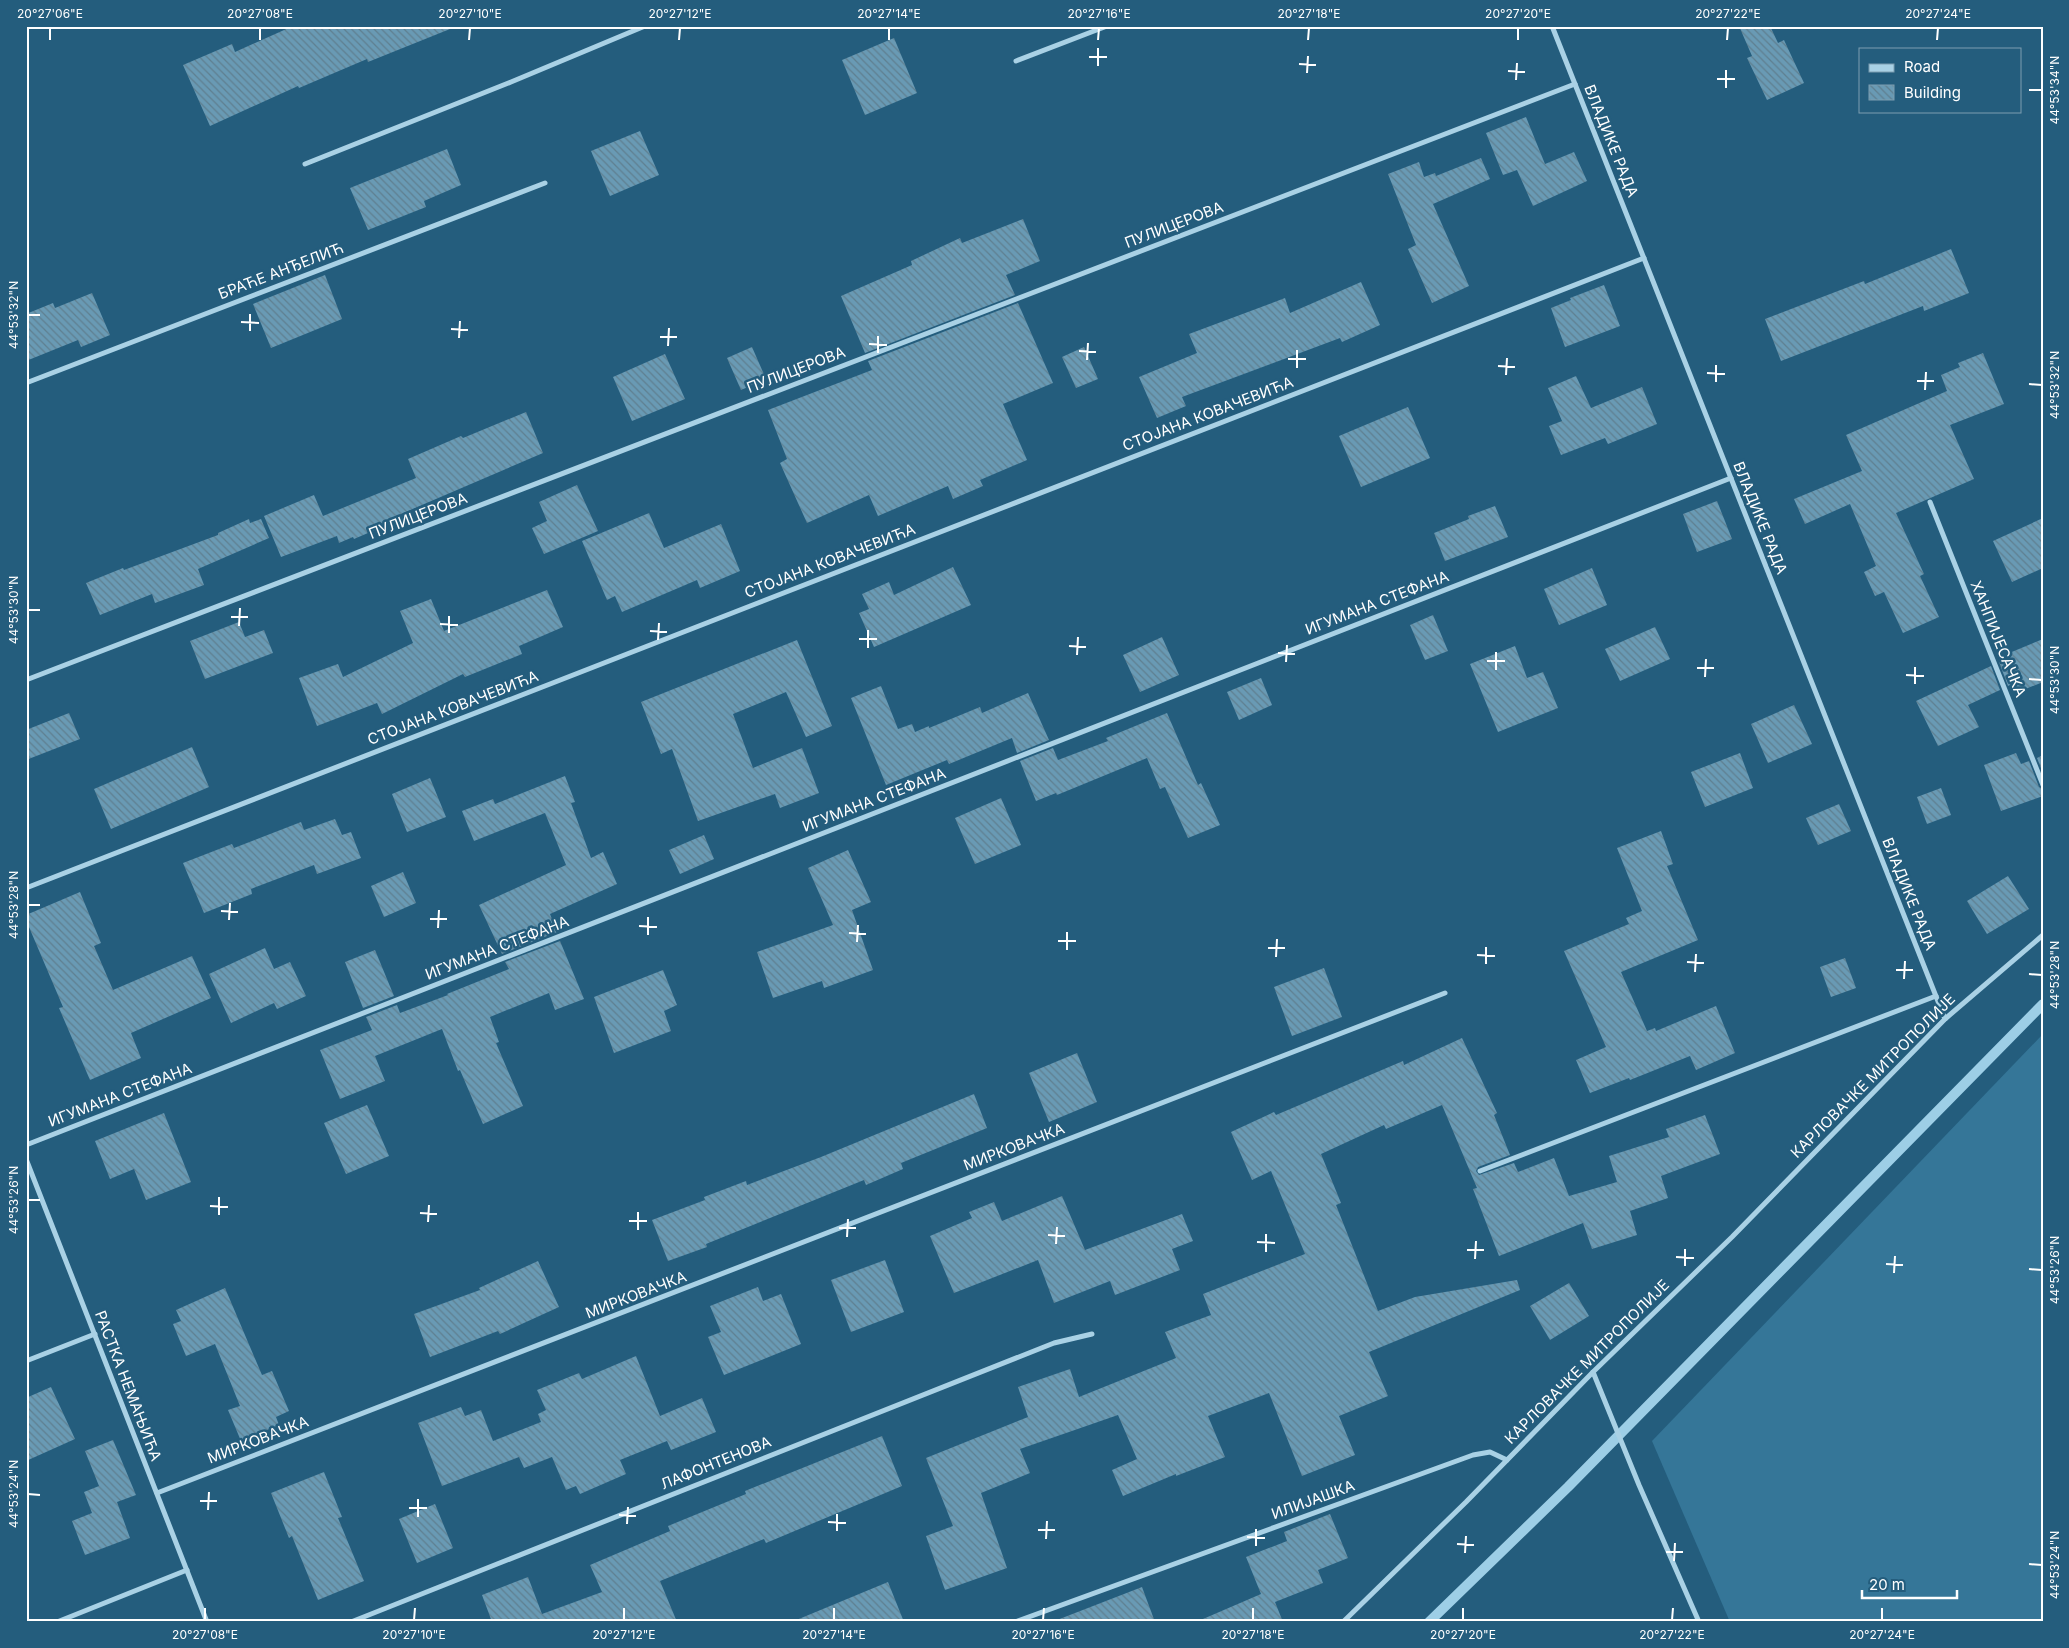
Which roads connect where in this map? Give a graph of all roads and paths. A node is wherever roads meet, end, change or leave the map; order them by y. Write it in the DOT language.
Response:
graph roads {
  1 [pos="646,26"];
  2 [pos="1107,26"];
  3 [pos="1552,26"];
  4 [pos="1016,62"];
  5 [pos="1575,84"];
  6 [pos="305,164"];
  7 [pos="545,183"];
  8 [pos="1644,258"];
  9 [pos="26,383"];
  10 [pos="1731,478"];
  11 [pos="1930,502"];
  12 [pos="26,680"];
  13 [pos="2043,785"];
  14 [pos="26,888"];
  15 [pos="2043,935"];
  16 [pos="1445,993"];
  17 [pos="1936,996"];
  18 [pos="1945,1019"];
  19 [pos="26,1145"];
  20 [pos="26,1159"];
  21 [pos="28,1168"];
  22 [pos="1480,1171"];
  23 [pos="95,1334"];
  24 [pos="1092,1334"];
  25 [pos="26,1362"];
  26 [pos="1593,1372"];
  27 [pos="1507,1460"];
  28 [pos="157,1493"];
  29 [pos="187,1570"];
  30 [pos="56,1622"];
  31 [pos="207,1622"];
  32 [pos="351,1622"];
  33 [pos="1016,1622"];
  34 [pos="1343,1622"];
  35 [pos="1699,1622"];
  1 -- 6 [label="street"];
  2 -- 4 [label="street"];
  3 -- 5 [label="street, ВЛАДИКЕ РАДА"];
  5 -- 8 [label="street, ВЛАДИКЕ РАДА"];
  5 -- 12 [label="street, ПУЛИЦЕРОВА"];
  7 -- 9 [label="street, БРАЋЕ АНЂЕЛИЋ"];
  8 -- 10 [label="street, ВЛАДИКЕ РАДА"];
  8 -- 14 [label="street, СТОЈАНА КОВАЧЕВИЋА"];
  10 -- 17 [label="street, ВЛАДИКЕ РАДА"];
  10 -- 19 [label="street, ИГУМАНА СТЕФАНА"];
  11 -- 13 [label="street, ХАНПИЈЕСАЧКА"];
  15 -- 18 [label="street, КАРЛОВАЧКЕ МИТРОПОЛИЈЕ"];
  16 -- 28 [label="street, МИРКОВАЧКА"];
  17 -- 18 [label="street, ВЛАДИКЕ РАДА"];
  17 -- 22 [label="street"];
  18 -- 26 [label="street, КАРЛОВАЧКЕ МИТРОПОЛИЈЕ"];
  20 -- 21 [label="street, РАСТКА НЕМАЊИЋА"];
  21 -- 23 [label="street, РАСТКА НЕМАЊИЋА"];
  23 -- 25 [label="street"];
  23 -- 28 [label="street, РАСТКА НЕМАЊИЋА"];
  24 -- 32 [label="street, ЛАФОНТЕНОВА"];
  26 -- 27 [label="street, КАРЛОВАЧКЕ МИТРОПОЛИЈЕ"];
  26 -- 35 [label="street"];
  27 -- 33 [label="street, ИЛИЈАШКА"];
  27 -- 34 [label="street, КАРЛОВАЧКЕ МИТРОПОЛИЈЕ"];
  28 -- 29 [label="street, РАСТКА НЕМАЊИЋА"];
  29 -- 30 [label="street"];
  29 -- 31 [label="street, РАСТКА НЕМАЊИЋА"];
}
